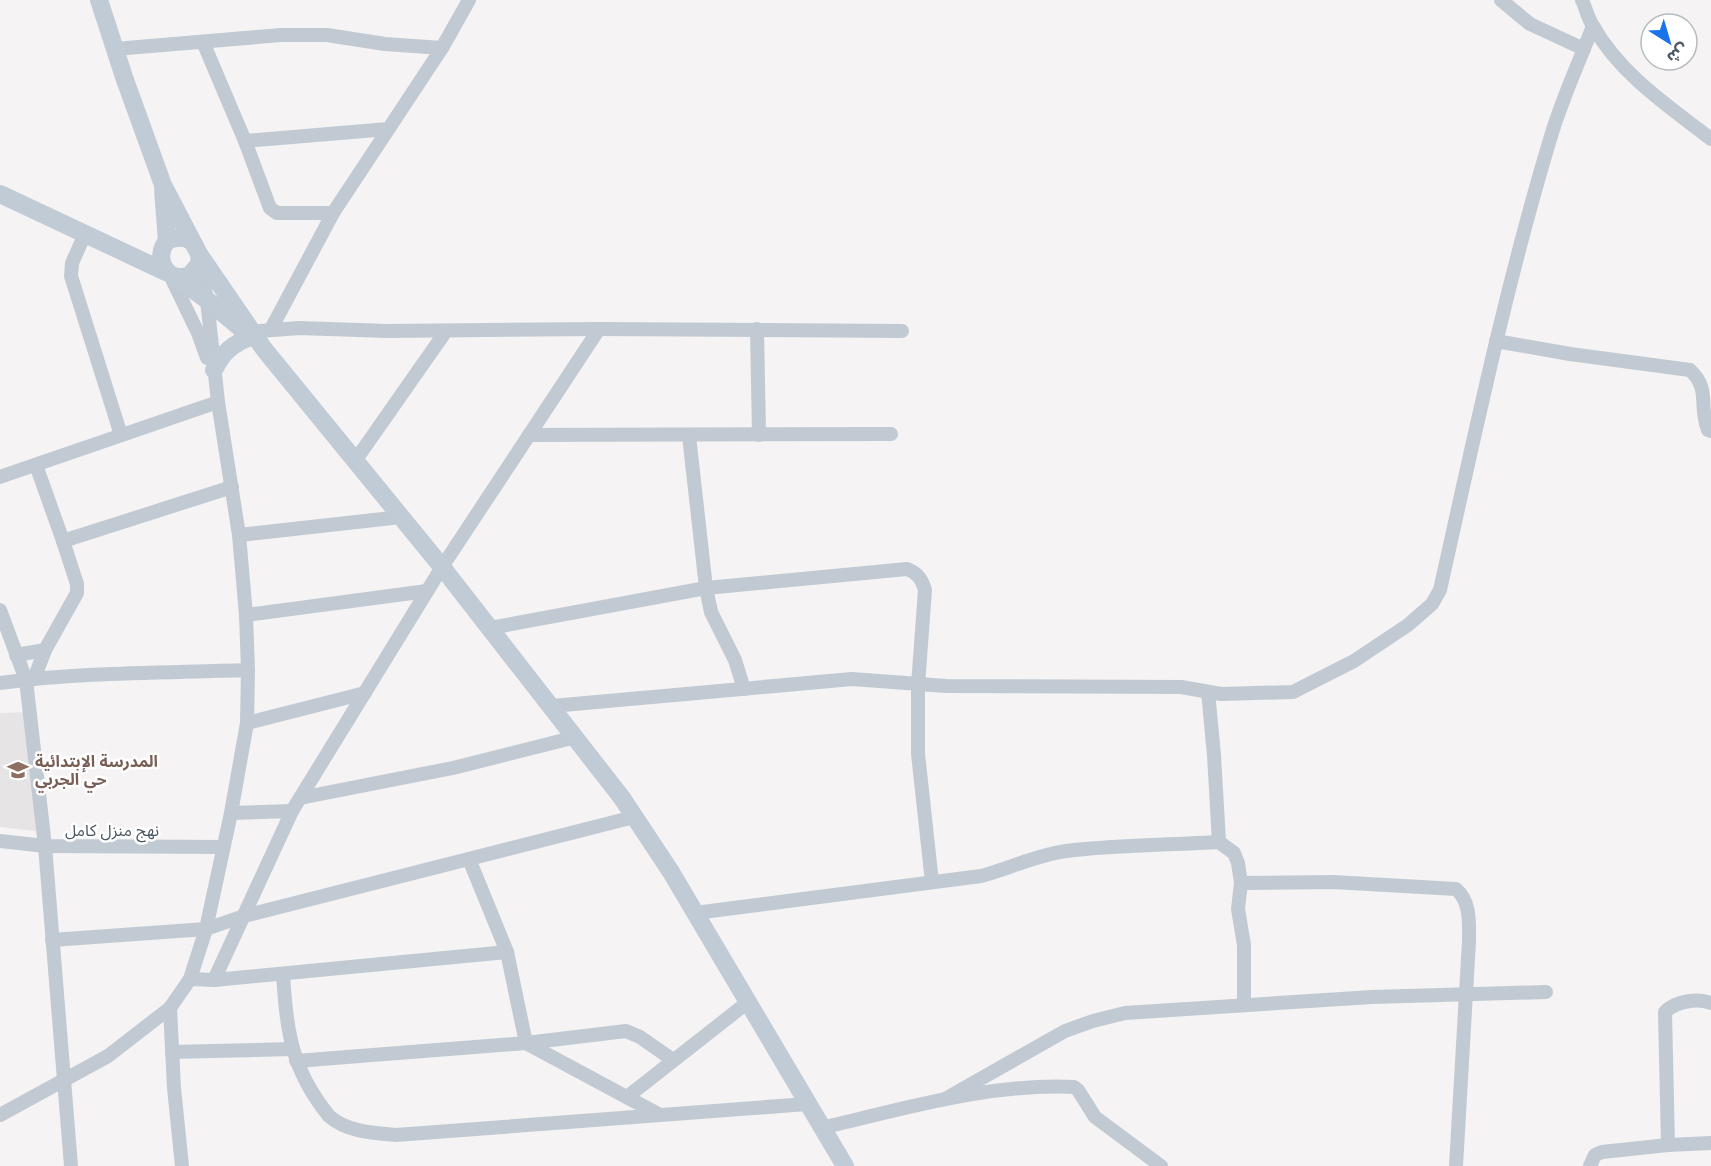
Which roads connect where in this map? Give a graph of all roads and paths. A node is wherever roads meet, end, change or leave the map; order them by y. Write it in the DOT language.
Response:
graph roads {
  1 [pos="99,0"];
  2 [pos="469,0"];
  3 [pos="1501,0"];
  4 [pos="1582,0"];
  5 [pos="1593,26"];
  6 [pos="203,42"];
  7 [pos="442,48"];
  8 [pos="115,49"];
  9 [pos="1584,49"];
  10 [pos="388,129"];
  11 [pos="1709,135"];
  12 [pos="245,141"];
  13 [pos="163,186"];
  14 [pos="0,194"];
  15 [pos="333,213"];
  16 [pos="84,234"];
  17 [pos="164,244"];
  18 [pos="113,248"];
  19 [pos="198,254"];
  20 [pos="171,275"];
  21 [pos="207,300"];
  22 [pos="271,329"];
  23 [pos="599,329"];
  24 [pos="757,329"];
  25 [pos="446,331"];
  26 [pos="902,331"];
  27 [pos="253,337"];
  28 [pos="1497,341"];
  29 [pos="214,374"];
  30 [pos="218,402"];
  31 [pos="1711,431"];
  32 [pos="891,434"];
  33 [pos="121,435"];
  34 [pos="529,435"];
  35 [pos="759,435"];
  36 [pos="689,436"];
  37 [pos="355,461"];
  38 [pos="36,465"];
  39 [pos="0,477"];
  40 [pos="232,487"];
  41 [pos="401,517"];
  42 [pos="239,535"];
  43 [pos="63,541"];
  44 [pos="442,567"];
  45 [pos="706,588"];
  46 [pos="427,591"];
  47 [pos="0,610"];
  48 [pos="246,615"];
  49 [pos="490,628"];
  50 [pos="45,650"];
  51 [pos="16,655"];
  52 [pos="248,670"];
  53 [pos="30,680"];
  54 [pos="0,683"];
  55 [pos="918,685"];
  56 [pos="744,689"];
  57 [pos="1208,692"];
  58 [pos="365,693"];
  59 [pos="552,706"];
  60 [pos="246,723"];
  61 [pos="576,737"];
  62 [pos="300,798"];
  63 [pos="292,811"];
  64 [pos="231,813"];
  65 [pos="634,817"];
  66 [pos="0,841"];
  67 [pos="1219,842"];
  68 [pos="45,846"];
  69 [pos="223,847"];
  70 [pos="469,860"];
  71 [pos="932,882"];
  72 [pos="1241,883"];
  73 [pos="695,913"];
  74 [pos="244,916"];
  75 [pos="206,929"];
  76 [pos="52,940"];
  77 [pos="507,952"];
  78 [pos="283,975"];
  79 [pos="190,979"];
  80 [pos="214,980"];
  81 [pos="1546,992"];
  82 [pos="1467,994"];
  83 [pos="748,1002"];
  84 [pos="1711,1003"];
  85 [pos="1244,1005"];
  86 [pos="170,1008"];
  87 [pos="526,1043"];
  88 [pos="172,1052"];
  89 [pos="294,1055"];
  90 [pos="673,1060"];
  91 [pos="63,1079"];
  92 [pos="627,1098"];
  93 [pos="945,1099"];
  94 [pos="807,1104"];
  95 [pos="0,1115"];
  96 [pos="660,1115"];
  97 [pos="821,1128"];
  98 [pos="1711,1143"];
  99 [pos="1668,1145"];
  100 [pos="71,1166"];
  101 [pos="182,1166"];
  102 [pos="845,1166"];
  103 [pos="1161,1166"];
  104 [pos="1456,1166"];
  105 [pos="1590,1166"];
  1 -- 8 [label="street"];
  2 -- 7 [label="street"];
  3 -- 9 [label="street"];
  4 -- 5 [label="street"];
  5 -- 9 [label="street"];
  5 -- 11 [label="street"];
  6 -- 7 [label="street"];
  6 -- 8 [label="street"];
  6 -- 12 [label="street"];
  7 -- 10 [label="street"];
  8 -- 13 [label="street"];
  9 -- 28 [label="street"];
  10 -- 12 [label="street"];
  10 -- 15 [label="street"];
  12 -- 15 [label="street"];
  13 -- 17 [label="street"];
  13 -- 19 [label="street"];
  14 -- 16 [label="street"];
  15 -- 22 [label="street"];
  16 -- 18 [label="street"];
  16 -- 33 [label="street"];
  17 -- 18 [label="street"];
  17 -- 19 [label="street"];
  17 -- 20 [label="street"];
  18 -- 20 [label="street"];
  19 -- 20 [label="street"];
  19 -- 21 [label="street"];
  19 -- 27 [label="street"];
  20 -- 21 [label="street"];
  20 -- 29 [label="street"];
  21 -- 27 [label="street"];
  21 -- 29 [label="street"];
  22 -- 25 [label="street"];
  22 -- 27 [label="street"];
  23 -- 24 [label="street"];
  23 -- 25 [label="street"];
  23 -- 34 [label="street"];
  24 -- 26 [label="street"];
  24 -- 35 [label="street"];
  25 -- 37 [label="street"];
  27 -- 29 [label="street"];
  27 -- 37 [label="street"];
  28 -- 31 [label="street"];
  28 -- 57 [label="street"];
  29 -- 30 [label="street"];
  30 -- 33 [label="street"];
  30 -- 40 [label="street"];
  32 -- 35 [label="street"];
  33 -- 38 [label="street"];
  34 -- 36 [label="street"];
  34 -- 44 [label="street"];
  35 -- 36 [label="street"];
  36 -- 45 [label="street"];
  37 -- 41 [label="street"];
  38 -- 39 [label="street"];
  38 -- 43 [label="street"];
  40 -- 42 [label="street"];
  40 -- 43 [label="street"];
  41 -- 42 [label="street"];
  41 -- 44 [label="street"];
  42 -- 48 [label="street"];
  43 -- 50 [label="street"];
  44 -- 46 [label="street"];
  44 -- 49 [label="street"];
  45 -- 49 [label="street"];
  45 -- 55 [label="street"];
  45 -- 56 [label="street"];
  46 -- 48 [label="street"];
  46 -- 58 [label="street"];
  47 -- 51 [label="street"];
  48 -- 52 [label="street"];
  49 -- 59 [label="street"];
  50 -- 51 [label="street"];
  50 -- 53 [label="street"];
  51 -- 53 [label="street"];
  52 -- 53 [label="street"];
  52 -- 60 [label="street"];
  53 -- 54 [label="street"];
  53 -- 68 [label="street"];
  55 -- 56 [label="street"];
  55 -- 57 [label="street"];
  55 -- 71 [label="street"];
  56 -- 59 [label="street"];
  57 -- 67 [label="street"];
  58 -- 60 [label="street"];
  58 -- 62 [label="street"];
  59 -- 61 [label="street"];
  60 -- 64 [label="street"];
  61 -- 62 [label="street"];
  61 -- 65 [label="street"];
  62 -- 63 [label="street"];
  63 -- 64 [label="street"];
  63 -- 74 [label="street"];
  64 -- 69 [label="street"];
  65 -- 70 [label="street"];
  65 -- 73 [label="street"];
  66 -- 68 [label="street, نهج منزل كامل"];
  67 -- 71 [label="street"];
  67 -- 72 [label="street"];
  68 -- 69 [label="street, نهج منزل كامل"];
  68 -- 76 [label="street"];
  69 -- 75 [label="street"];
  70 -- 74 [label="street"];
  70 -- 77 [label="street"];
  71 -- 73 [label="street"];
  72 -- 82 [label="street"];
  72 -- 85 [label="street"];
  73 -- 83 [label="street"];
  74 -- 75 [label="street"];
  74 -- 80 [label="street"];
  75 -- 76 [label="street"];
  75 -- 79 [label="street"];
  76 -- 91 [label="street"];
  77 -- 78 [label="street"];
  77 -- 87 [label="street"];
  78 -- 80 [label="street"];
  78 -- 89 [label="street"];
  79 -- 80 [label="street"];
  79 -- 86 [label="street"];
  81 -- 82 [label="street"];
  82 -- 85 [label="street"];
  82 -- 104 [label="street"];
  83 -- 90 [label="street"];
  83 -- 94 [label="street"];
  84 -- 99 [label="street"];
  85 -- 93 [label="street"];
  86 -- 88 [label="street"];
  86 -- 91 [label="street"];
  87 -- 89 [label="street"];
  87 -- 90 [label="street"];
  87 -- 92 [label="street"];
  88 -- 89 [label="street"];
  88 -- 101 [label="street"];
  89 -- 96 [label="street"];
  90 -- 92 [label="street"];
  91 -- 95 [label="street"];
  91 -- 100 [label="street"];
  92 -- 96 [label="street"];
  93 -- 97 [label="street"];
  93 -- 103 [label="street"];
  94 -- 96 [label="street"];
  94 -- 97 [label="street"];
  97 -- 102 [label="street"];
  98 -- 99 [label="street"];
  99 -- 105 [label="street"];
}
